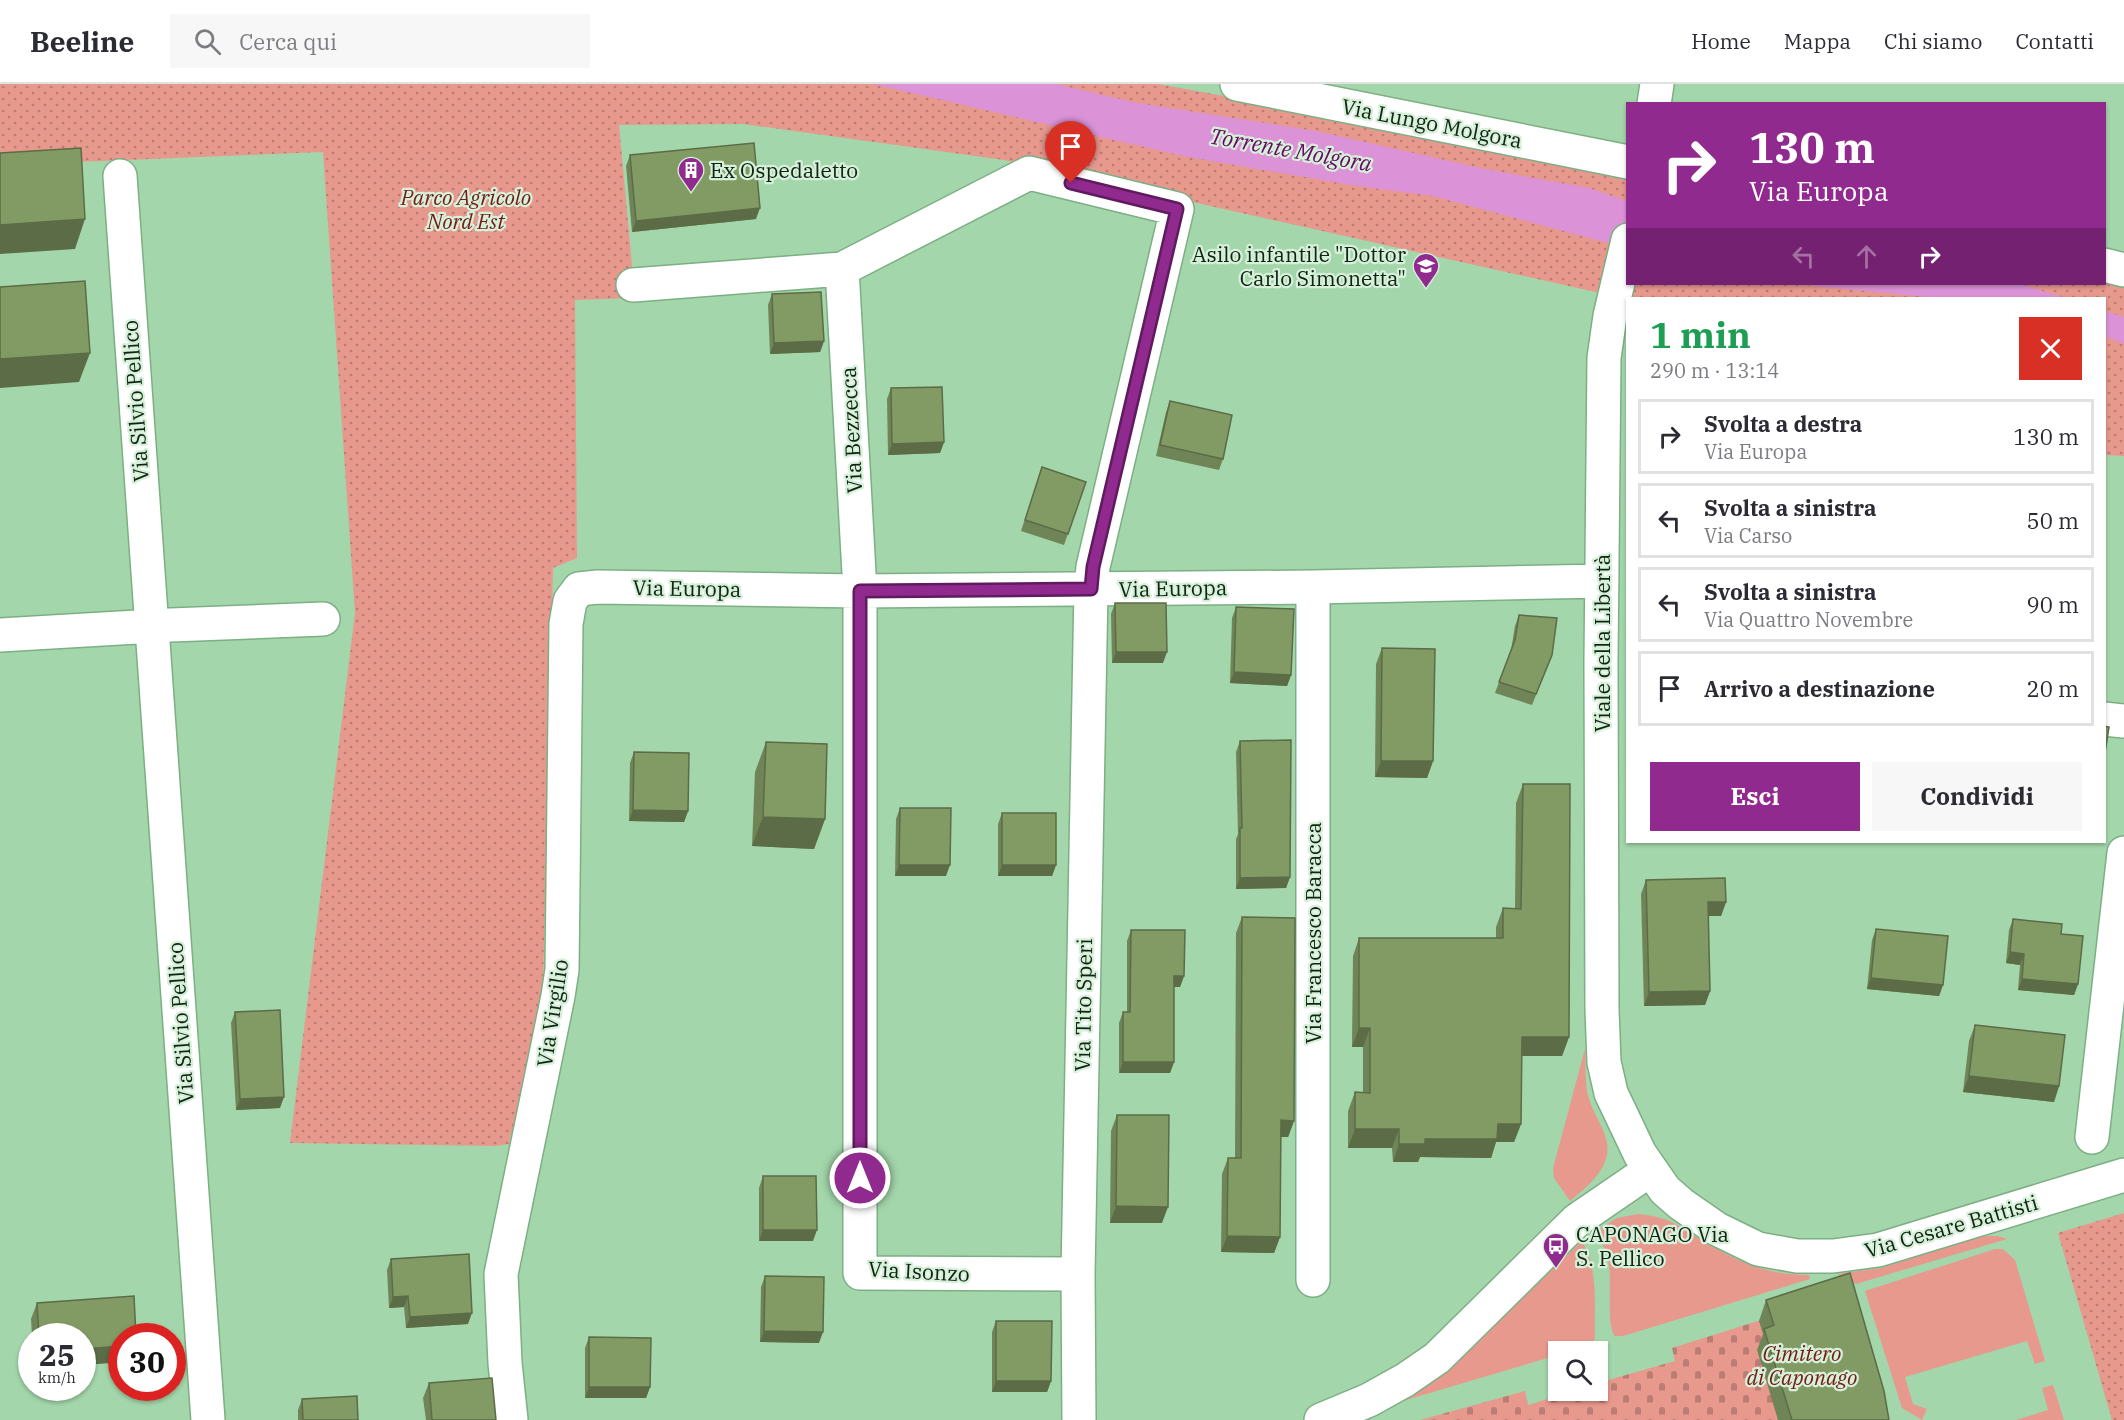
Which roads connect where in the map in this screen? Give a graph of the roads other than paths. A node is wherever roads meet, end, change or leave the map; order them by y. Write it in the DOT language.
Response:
graph roads {
  1 [pos="1238,84"];
  2 [pos="1658,84"];
  3 [pos="1654,102"];
  4 [pos="1626,162"];
  5 [pos="120,176"];
  6 [pos="1626,248"];
  7 [pos="842,269"];
  8 [pos="633,285"];
  9 [pos="1602,581"];
  10 [pos="1313,587"];
  11 [pos="1091,589"];
  12 [pos="860,591"];
  13 [pos="570,601"];
  14 [pos="323,619"];
  15 [pos="152,626"];
  16 [pos="0,636"];
  17 [pos="1614,663"];
  18 [pos="2106,719"];
  19 [pos="2124,721"];
  20 [pos="2124,853"];
  21 [pos="1602,1010"];
  22 [pos="2092,1137"];
  23 [pos="1650,1170"];
  24 [pos="2124,1175"];
  25 [pos="1078,1274"];
  26 [pos="1313,1280"];
  27 [pos="208,1420"];
  28 [pos="511,1420"];
  29 [pos="1079,1420"];
  30 [pos="1321,1420"];
  1 -- 4 [label="street, Via Lungo Molgora"];
  2 -- 3 [label="street"];
  5 -- 15 [label="street, Via Silvio Pellico"];
  6 -- 9 [label="street, Viale della Libertà"];
  7 -- 8 [label="street"];
  7 -- 11 [label="street, Via Tito Speri"];
  7 -- 12 [label="street, Via Bezzecca"];
  9 -- 10 [label="street, Via Europa"];
  9 -- 17 [label="street, Viale della Libertà"];
  10 -- 11 [label="street, Via Europa"];
  10 -- 26 [label="street, Via Francesco Baracca"];
  11 -- 12 [label="street, Via Europa"];
  11 -- 25 [label="street, Via Tito Speri"];
  12 -- 13 [label="street, Via Europa"];
  12 -- 25 [label="street, Via Isonzo"];
  13 -- 28 [label="street, Via Virgilio"];
  14 -- 15 [label="street"];
  15 -- 16 [label="street"];
  15 -- 27 [label="street, Via Silvio Pellico"];
  17 -- 21 [label="street, Viale della Libertà"];
  18 -- 19 [label="street"];
  20 -- 22 [label="street"];
  21 -- 23 [label="street, Via Cesare Battisti"];
  23 -- 24 [label="street, Via Cesare Battisti"];
  23 -- 30 [label="street"];
  25 -- 29 [label="street, Via Tito Speri"];
}
